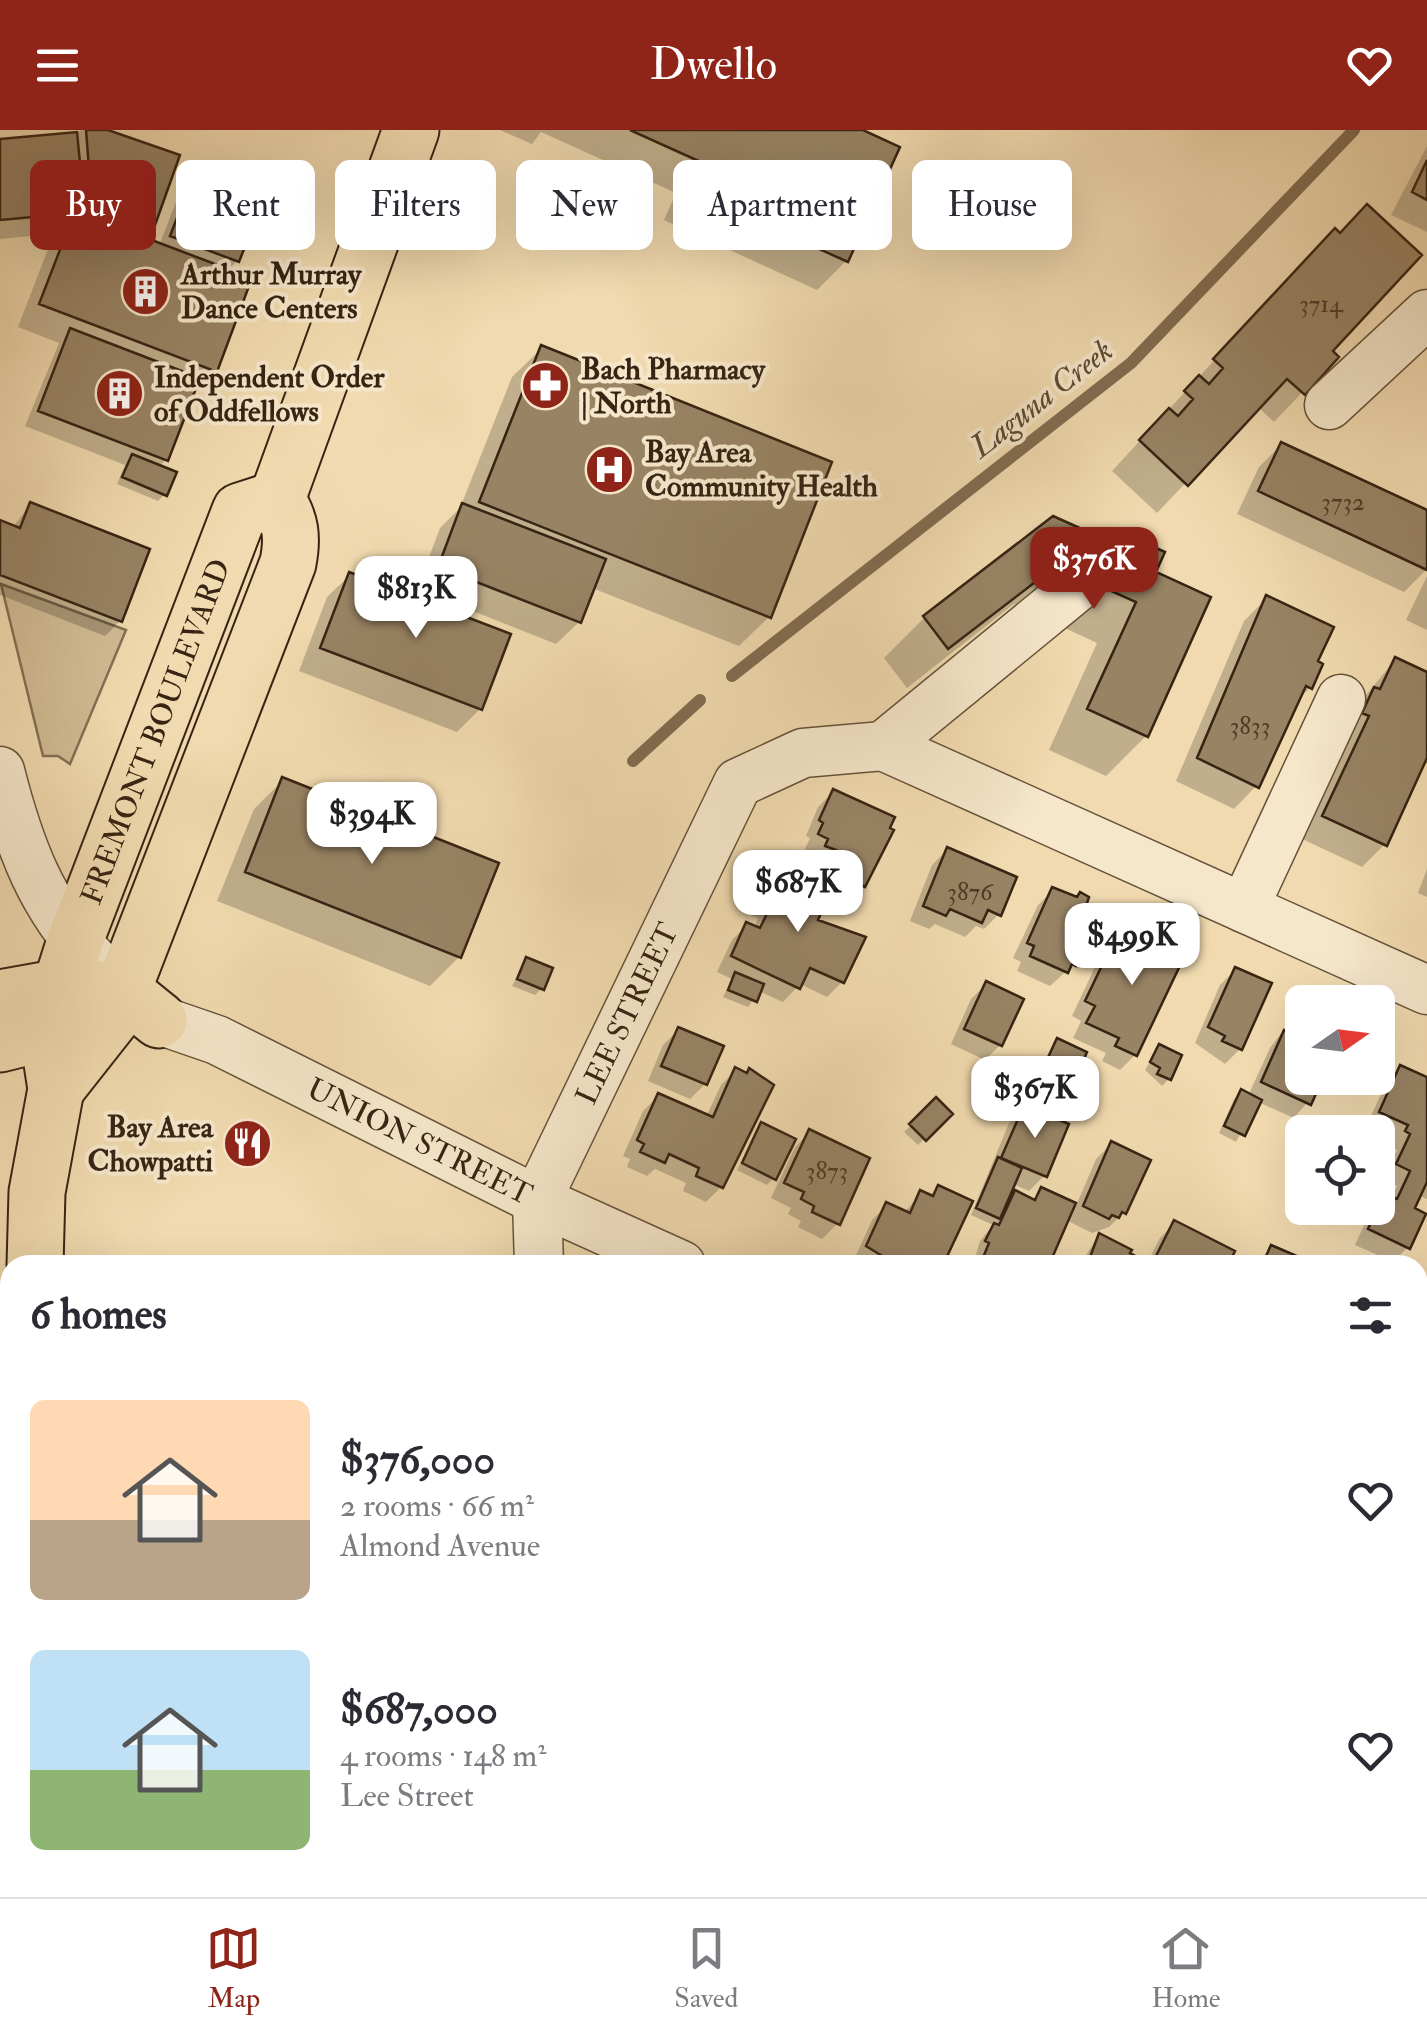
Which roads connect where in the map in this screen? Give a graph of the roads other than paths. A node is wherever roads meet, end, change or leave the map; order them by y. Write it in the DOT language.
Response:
graph roads {
  1 [pos="411,130"];
  2 [pos="1419,337"];
  3 [pos="1329,405"];
  4 [pos="276,499"];
  5 [pos="1076,588"];
  6 [pos="1341,699"];
  7 [pos="883,746"];
  8 [pos="0,771"];
  9 [pos="1244,908"];
  10 [pos="1427,990"];
  11 [pos="0,998"];
  12 [pos="46,1001"];
  13 [pos="131,1009"];
  14 [pos="56,1088"];
  15 [pos="537,1200"];
  16 [pos="36,1255"];
  17 [pos="538,1255"];
  18 [pos="659,1255"];
  1 -- 4 [label="main road"];
  2 -- 3 [label="street"];
  4 -- 12 [label="main road, FREMONT BOULEVARD"];
  4 -- 13 [label="main road, FREMONT BOULEVARD"];
  5 -- 7 [label="street"];
  6 -- 9 [label="street"];
  7 -- 9 [label="street"];
  7 -- 15 [label="street, LEE STREET"];
  8 -- 12 [label="street"];
  9 -- 10 [label="street"];
  11 -- 12 [label="main road"];
  12 -- 13 [label="main road"];
  12 -- 14 [label="main road, FREMONT BOULEVARD"];
  13 -- 14 [label="main road, FREMONT BOULEVARD"];
  13 -- 15 [label="street, UNION STREET"];
  14 -- 16 [label="main road"];
  15 -- 17 [label="street"];
  15 -- 18 [label="street, UNION STREET"];
}
